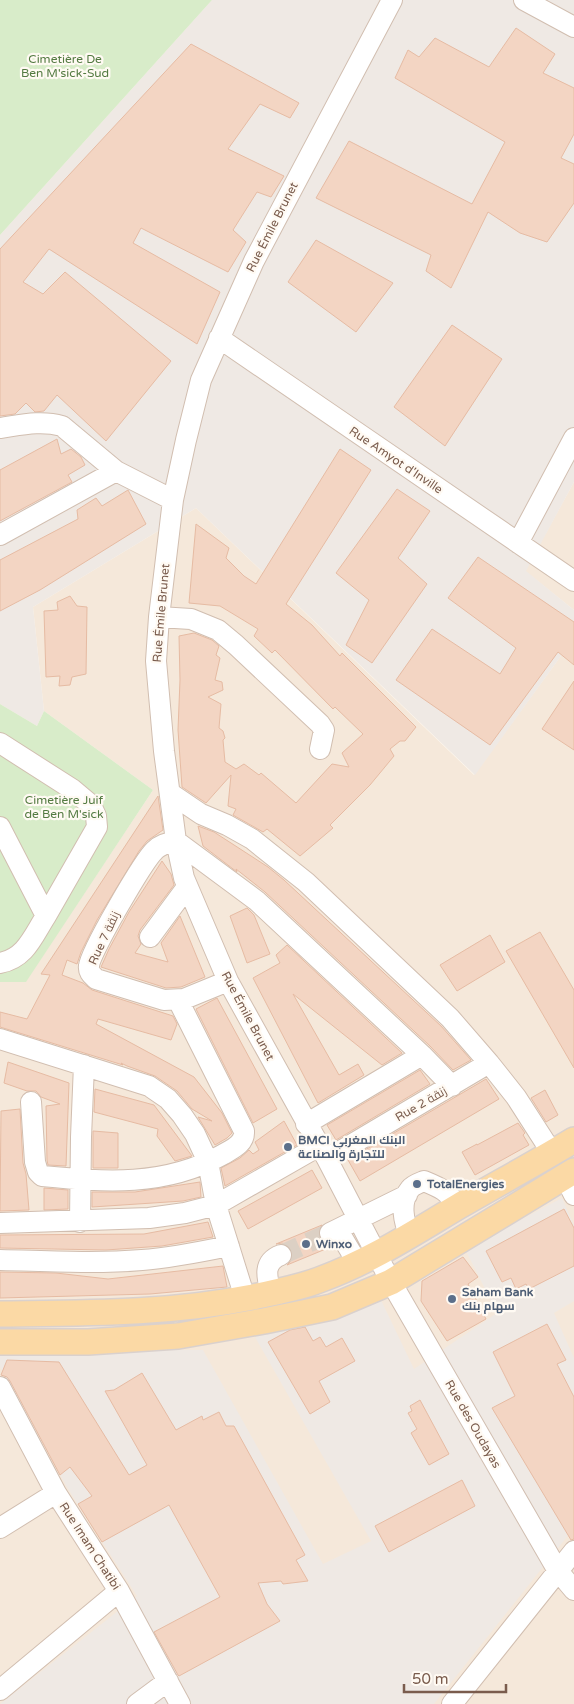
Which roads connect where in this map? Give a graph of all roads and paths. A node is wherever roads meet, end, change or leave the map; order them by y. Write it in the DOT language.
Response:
graph roads {
  1 [pos="392,0"];
  2 [pos="524,0"];
  3 [pos="574,27"];
  4 [pos="219,338"];
  5 [pos="0,428"];
  6 [pos="574,438"];
  7 [pos="116,471"];
  8 [pos="566,471"];
  9 [pos="173,500"];
  10 [pos="0,535"];
  11 [pos="518,543"];
  12 [pos="574,580"];
  13 [pos="159,617"];
  14 [pos="0,743"];
  15 [pos="320,749"];
  16 [pos="170,793"];
  17 [pos="0,827"];
  18 [pos="176,841"];
  19 [pos="186,887"];
  20 [pos="46,916"];
  21 [pos="150,938"];
  22 [pos="0,963"];
  23 [pos="228,981"];
  24 [pos="178,1000"];
  25 [pos="0,1038"];
  26 [pos="422,1055"];
  27 [pos="489,1063"];
  28 [pos="84,1065"];
  29 [pos="452,1086"];
  30 [pos="31,1102"];
  31 [pos="306,1124"];
  32 [pos="574,1140"];
  33 [pos="323,1153"];
  34 [pos="552,1153"];
  35 [pos="208,1162"];
  36 [pos="80,1180"];
  37 [pos="571,1181"];
  38 [pos="406,1195"];
  39 [pos="216,1205"];
  40 [pos="458,1207"];
  41 [pos="358,1220"];
  42 [pos="80,1222"];
  43 [pos="0,1223"];
  44 [pos="410,1236"];
  45 [pos="229,1246"];
  46 [pos="281,1255"];
  47 [pos="0,1260"];
  48 [pos="368,1260"];
  49 [pos="390,1282"];
  50 [pos="271,1293"];
  51 [pos="245,1298"];
  52 [pos="0,1314"];
  53 [pos="0,1342"];
  54 [pos="0,1387"];
  55 [pos="56,1493"];
  56 [pos="0,1528"];
  57 [pos="574,1551"];
  58 [pos="558,1571"];
  59 [pos="574,1590"];
  60 [pos="119,1591"];
  61 [pos="168,1680"];
  62 [pos="0,1690"];
  63 [pos="136,1704"];
  64 [pos="180,1704"];
  65 [pos="452,1704"];
  1 -- 4 [label="street, Rue Émile Brunet"];
  2 -- 3 [label="street"];
  4 -- 9 [label="street, Rue Émile Brunet"];
  4 -- 11 [label="street, Rue Amyot d'Inville"];
  5 -- 7 [label="street"];
  6 -- 8 [label="street"];
  7 -- 9 [label="street"];
  7 -- 10 [label="street"];
  8 -- 11 [label="street"];
  9 -- 13 [label="street, Rue Émile Brunet"];
  11 -- 12 [label="street, Rue Amyot d'Inville"];
  13 -- 15 [label="street"];
  13 -- 16 [label="street, Rue Émile Brunet"];
  14 -- 20 [label="street"];
  16 -- 18 [label="street, Rue Émile Brunet"];
  16 -- 27 [label="street"];
  17 -- 20 [label="street"];
  18 -- 19 [label="street, Rue Émile Brunet"];
  18 -- 24 [label="street, Rue 7 زنقة"];
  18 -- 26 [label="street"];
  19 -- 21 [label="street"];
  19 -- 23 [label="street, Rue Émile Brunet"];
  20 -- 22 [label="street"];
  23 -- 24 [label="street, Rue 7 زنقة"];
  23 -- 31 [label="street, Rue Émile Brunet"];
  24 -- 35 [label="street"];
  25 -- 28 [label="street"];
  26 -- 29 [label="street"];
  26 -- 31 [label="street"];
  27 -- 29 [label="street, Rue 2 زنقة"];
  27 -- 34 [label="street"];
  28 -- 35 [label="street"];
  28 -- 36 [label="street"];
  29 -- 33 [label="street, Rue 2 زنقة"];
  30 -- 36 [label="street"];
  31 -- 33 [label="street, Rue Émile Brunet"];
  32 -- 34 [label="main road"];
  33 -- 39 [label="street, Rue 2 زنقة"];
  33 -- 41 [label="street, Rue Émile Brunet"];
  34 -- 40 [label="main road"];
  35 -- 36 [label="street"];
  35 -- 39 [label="street"];
  36 -- 42 [label="street"];
  37 -- 49 [label="main road"];
  38 -- 40 [label="street"];
  38 -- 41 [label="street"];
  38 -- 44 [label="street"];
  39 -- 42 [label="street, Rue 2 زنقة"];
  39 -- 45 [label="street"];
  40 -- 44 [label="main road"];
  41 -- 48 [label="street, Rue Émile Brunet"];
  41 -- 48 [label="street"];
  42 -- 43 [label="street, Rue 2 زنقة"];
  44 -- 48 [label="main road"];
  45 -- 47 [label="street"];
  45 -- 51 [label="street"];
  46 -- 50 [label="street"];
  48 -- 49 [label="street, Rue des Oudayas"];
  48 -- 50 [label="main road"];
  49 -- 53 [label="main road"];
  49 -- 58 [label="street, Rue des Oudayas"];
  50 -- 51 [label="main road"];
  51 -- 52 [label="main road"];
  54 -- 55 [label="street, Rue Imam Chatibi"];
  55 -- 56 [label="street"];
  55 -- 60 [label="street, Rue Imam Chatibi"];
  57 -- 58 [label="street"];
  58 -- 59 [label="street, Rue des Oudayas"];
  58 -- 65 [label="street"];
  60 -- 61 [label="street, Rue Imam Chatibi"];
  60 -- 62 [label="street"];
  61 -- 63 [label="street"];
  61 -- 64 [label="street, Rue Imam Chatibi"];
}
